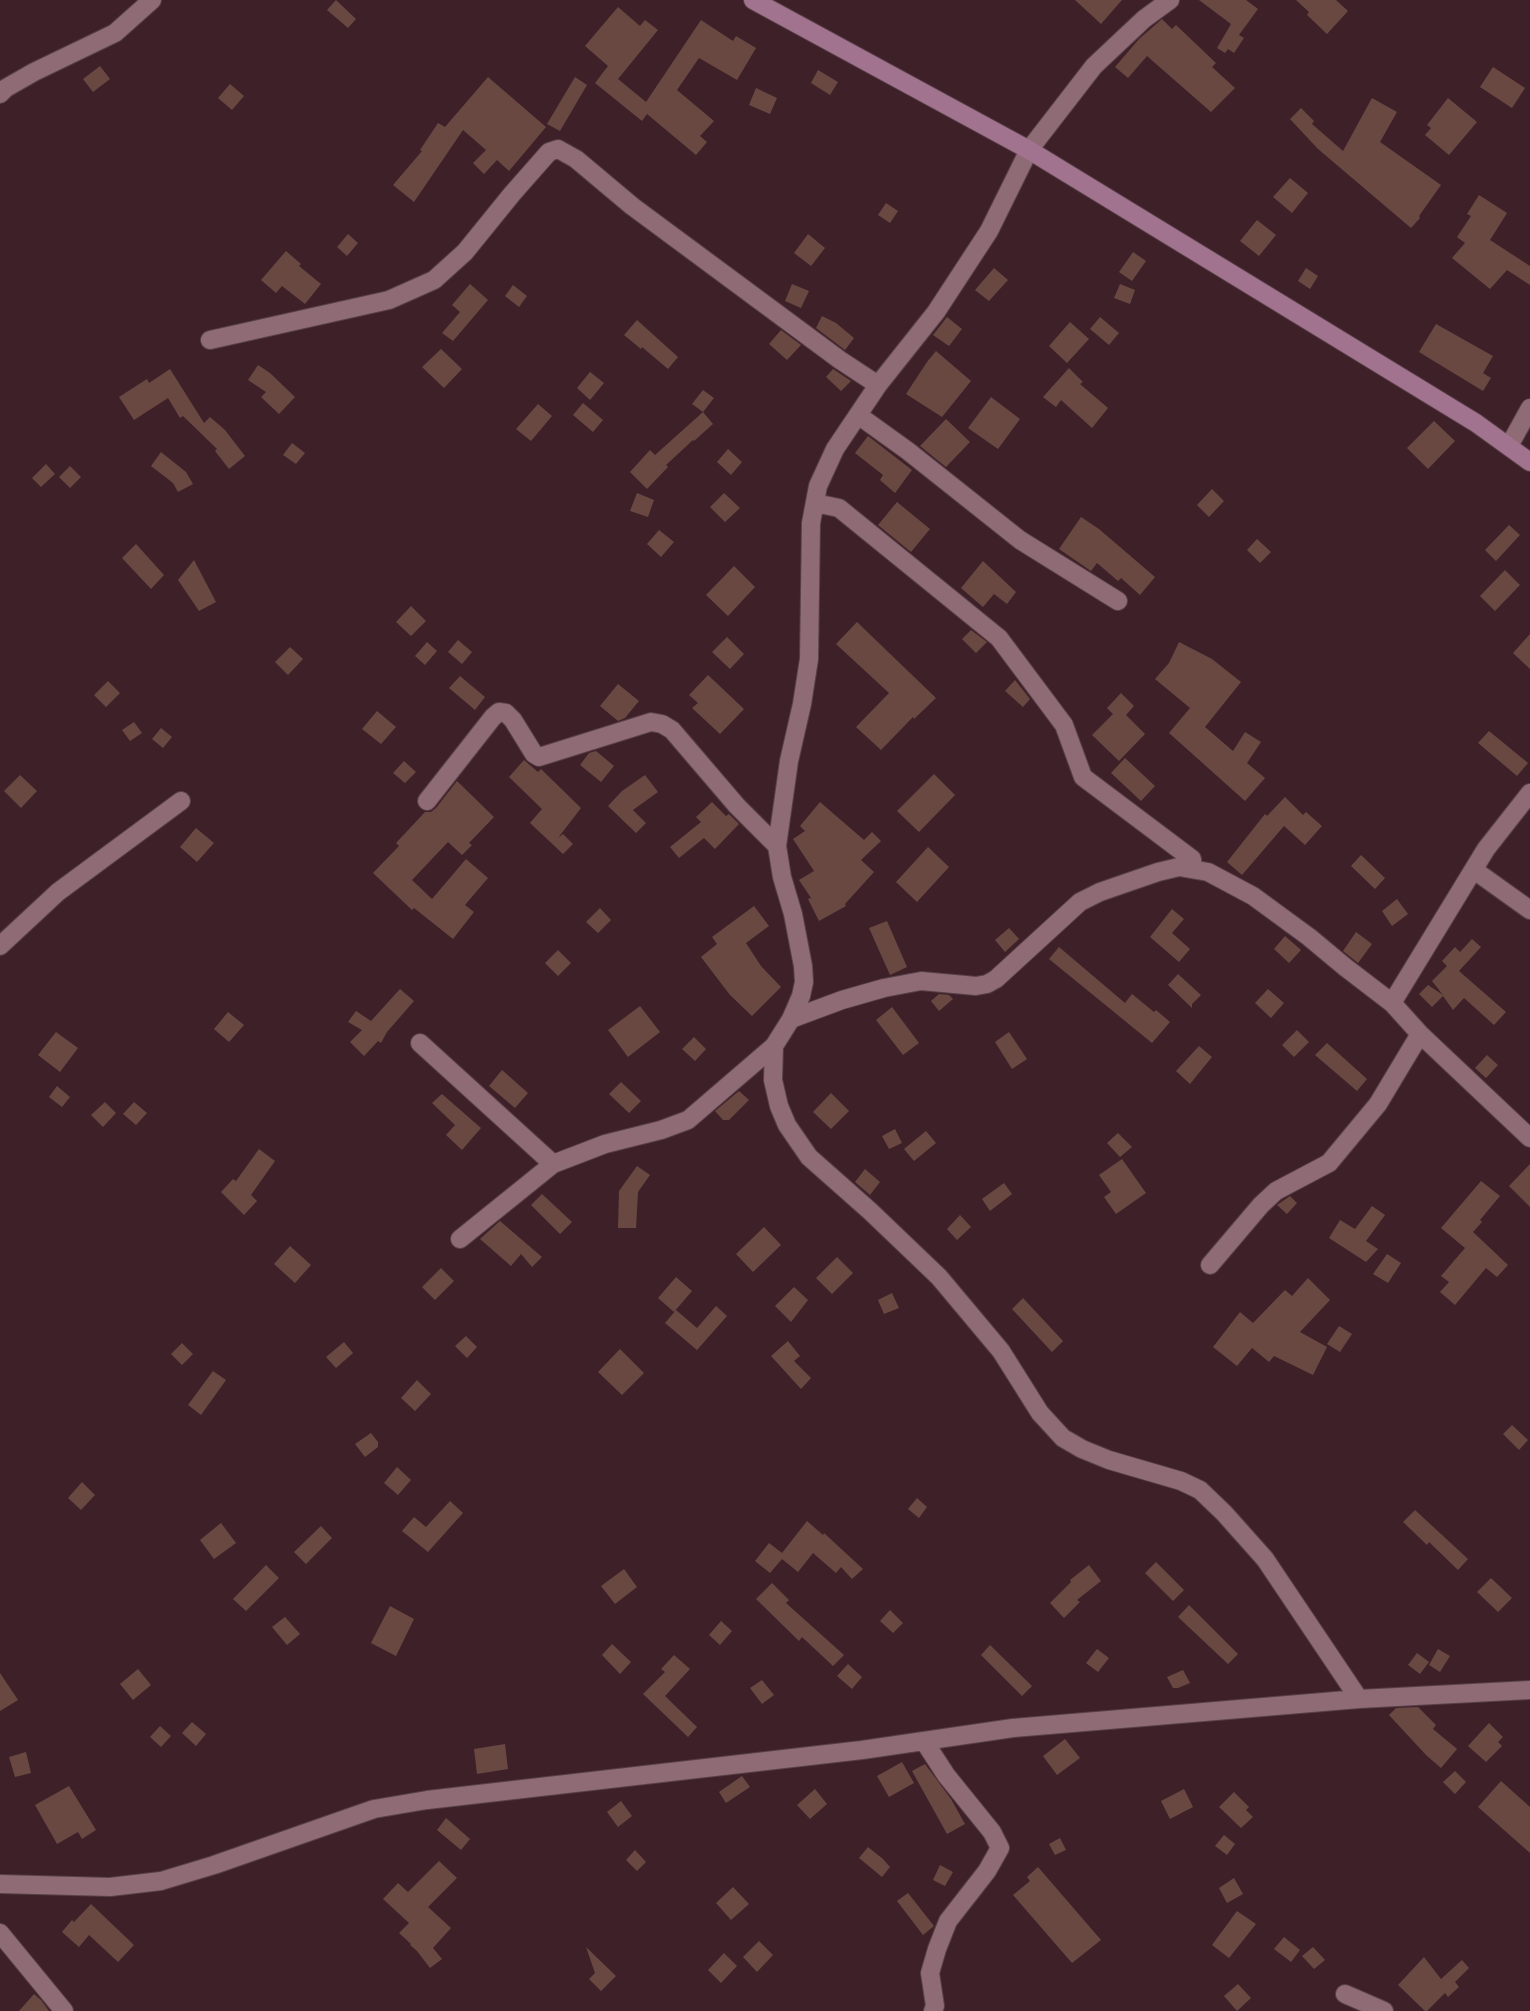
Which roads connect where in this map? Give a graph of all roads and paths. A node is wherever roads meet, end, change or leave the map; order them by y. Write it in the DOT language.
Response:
graph roads {
  1 [pos="152,0"];
  2 [pos="753,0"];
  3 [pos="1170,0"];
  4 [pos="0,94"];
  5 [pos="1029,150"];
  6 [pos="210,340"];
  7 [pos="878,385"];
  8 [pos="1530,408"];
  9 [pos="858,415"];
  10 [pos="1509,446"];
  11 [pos="1530,462"];
  12 [pos="815,503"];
  13 [pos="1118,601"];
  14 [pos="1530,793"];
  15 [pos="181,801"];
  16 [pos="427,801"];
  17 [pos="777,846"];
  18 [pos="1193,868"];
  19 [pos="1474,870"];
  20 [pos="1530,910"];
  21 [pos="0,946"];
  22 [pos="1392,1002"];
  23 [pos="792,1019"];
  24 [pos="1420,1034"];
  25 [pos="420,1043"];
  26 [pos="774,1046"];
  27 [pos="1530,1138"];
  28 [pos="553,1164"];
  29 [pos="460,1239"];
  30 [pos="1210,1265"];
  31 [pos="1530,1690"];
  32 [pos="1359,1699"];
  33 [pos="924,1741"];
  34 [pos="0,1884"];
  35 [pos="0,1933"];
  36 [pos="1345,1994"];
  37 [pos="933,2003"];
  38 [pos="64,2011"];
  39 [pos="952,2011"];
  40 [pos="1384,2011"];
  1 -- 4 [label="street"];
  2 -- 5 [label="main road"];
  3 -- 5 [label="street"];
  5 -- 7 [label="street"];
  5 -- 10 [label="main road"];
  6 -- 7 [label="street"];
  7 -- 9 [label="street"];
  8 -- 10 [label="street"];
  9 -- 12 [label="street"];
  9 -- 13 [label="street"];
  10 -- 11 [label="main road"];
  12 -- 17 [label="street"];
  12 -- 18 [label="street"];
  14 -- 19 [label="street"];
  15 -- 21 [label="street"];
  16 -- 17 [label="street"];
  17 -- 23 [label="street"];
  18 -- 22 [label="street"];
  18 -- 23 [label="street"];
  19 -- 20 [label="street"];
  19 -- 22 [label="street"];
  22 -- 24 [label="street"];
  23 -- 26 [label="street"];
  24 -- 27 [label="street"];
  24 -- 30 [label="street"];
  25 -- 28 [label="street"];
  26 -- 28 [label="street"];
  26 -- 32 [label="street"];
  28 -- 29 [label="street"];
  31 -- 32 [label="street"];
  32 -- 33 [label="street"];
  33 -- 34 [label="street"];
  33 -- 37 [label="street"];
  35 -- 38 [label="street"];
  36 -- 40 [label="street"];
  37 -- 39 [label="street"];
}
